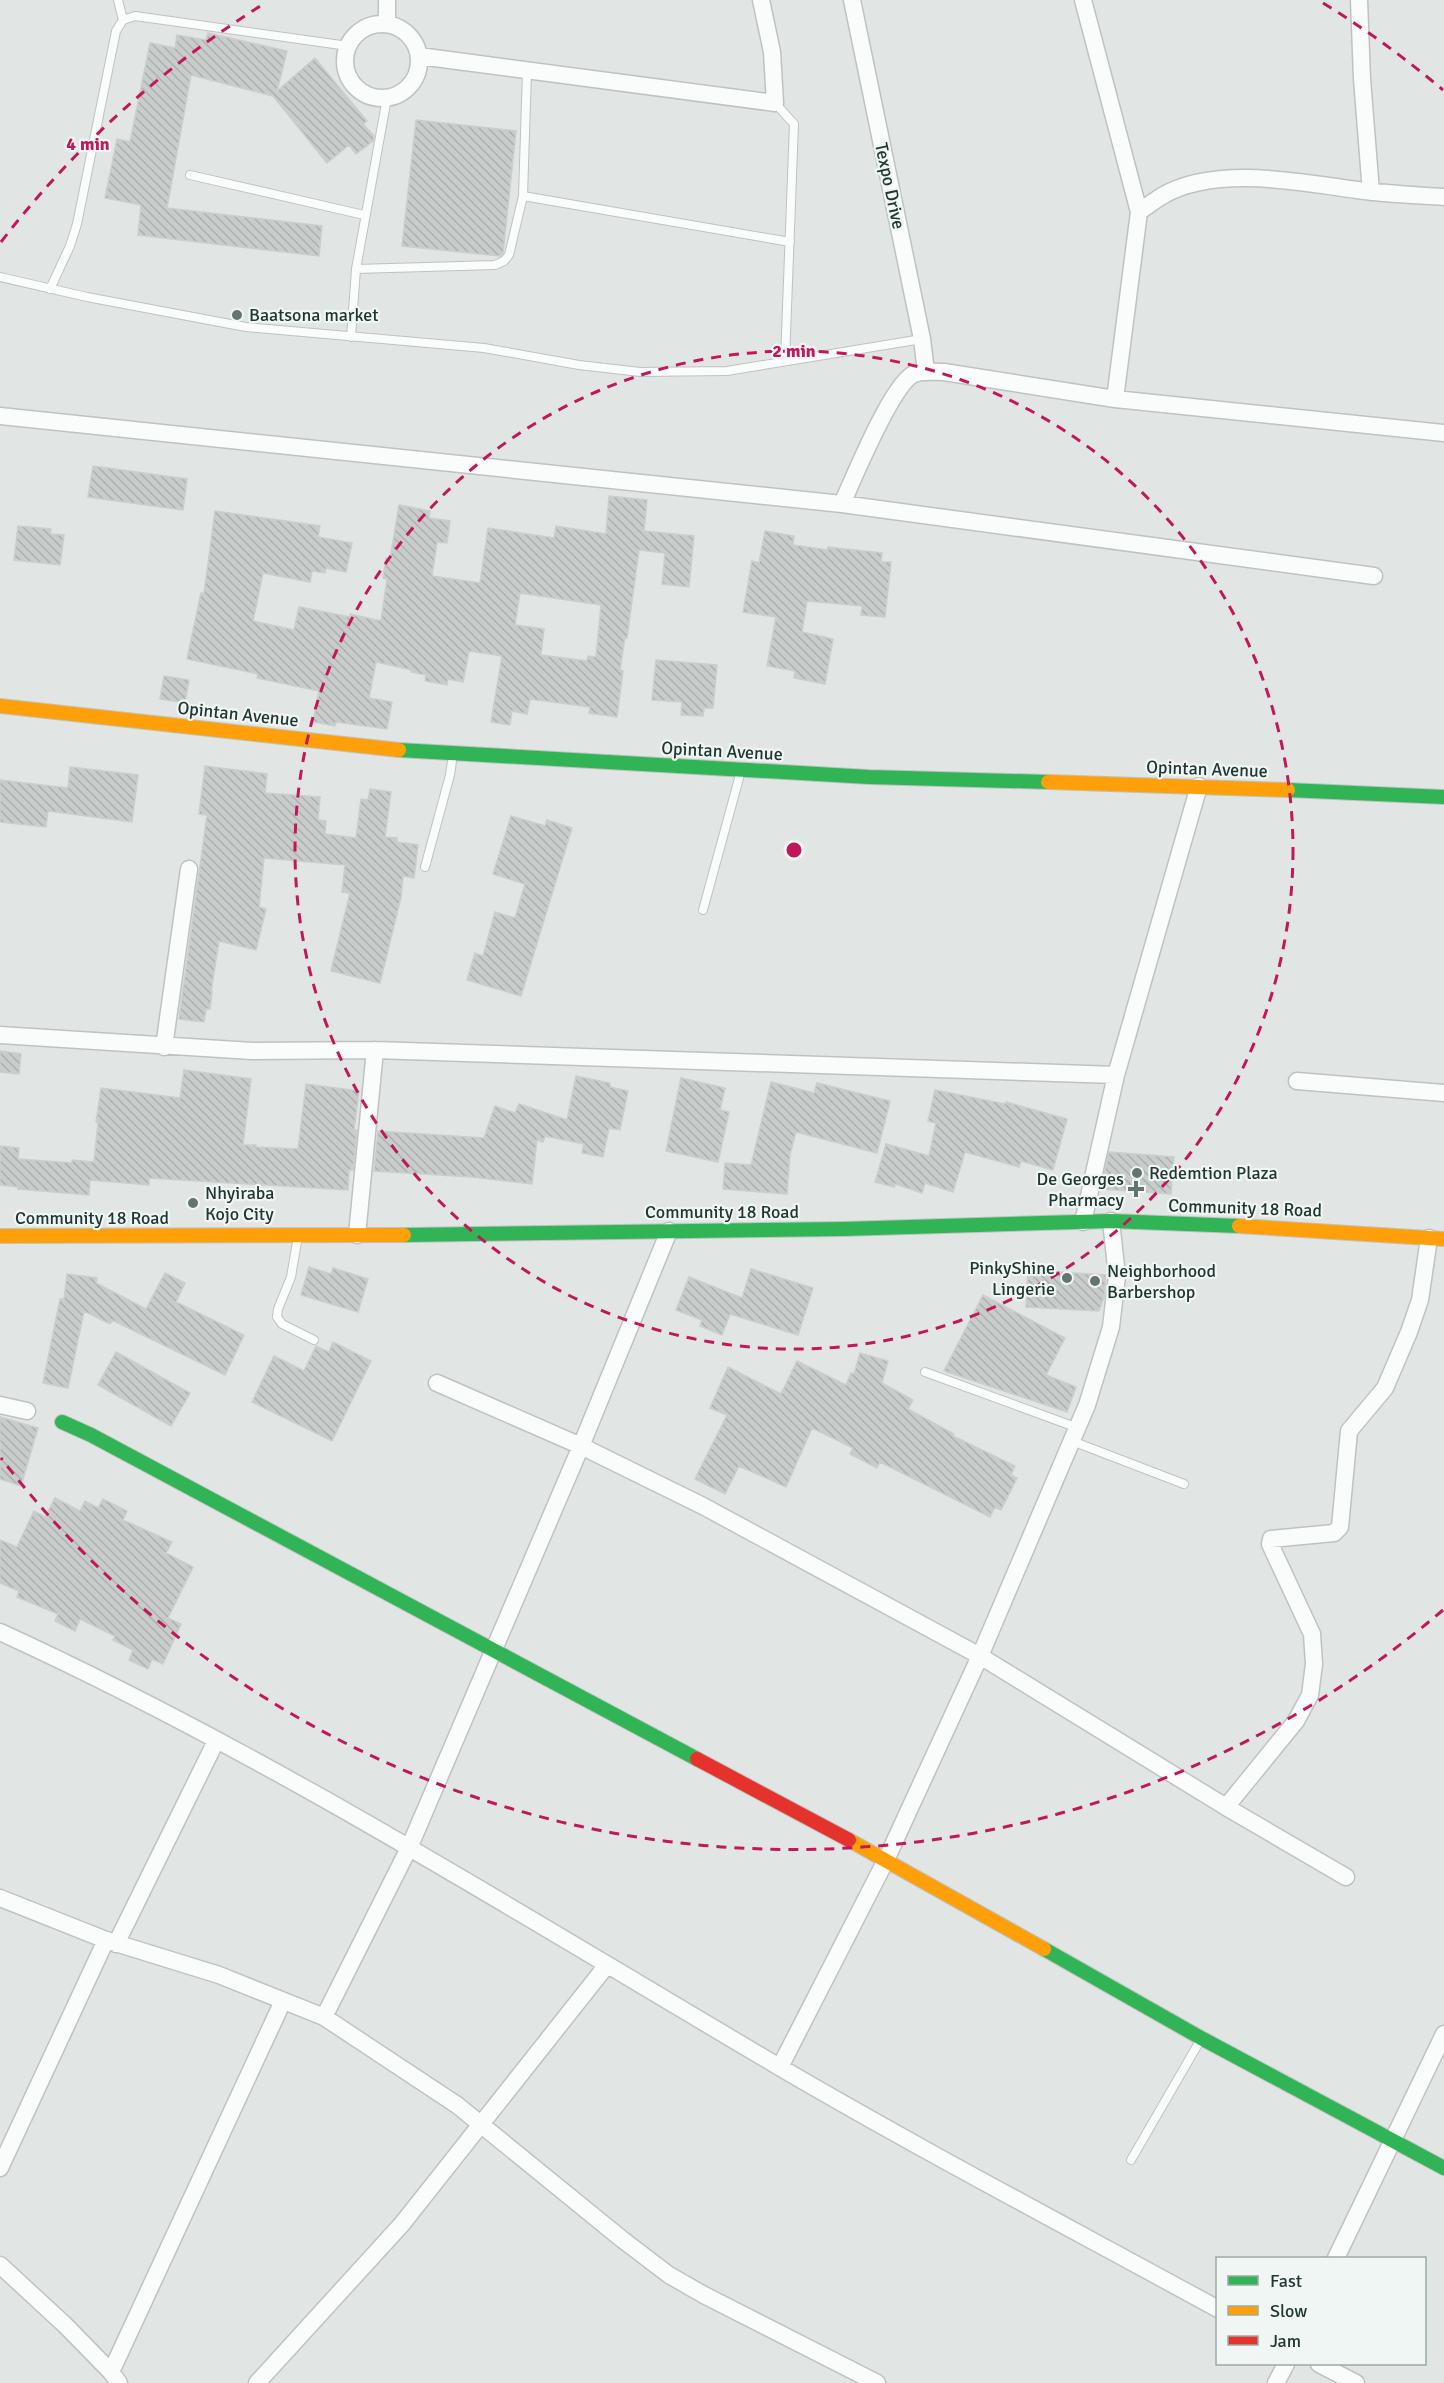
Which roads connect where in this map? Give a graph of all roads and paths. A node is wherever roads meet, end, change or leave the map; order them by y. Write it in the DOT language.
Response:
graph roads {
  1 [pos="118,0"];
  2 [pos="387,0"];
  3 [pos="761,0"];
  4 [pos="852,0"];
  5 [pos="1083,0"];
  6 [pos="1359,0"];
  7 [pos="123,20"];
  8 [pos="387,23"];
  9 [pos="348,46"];
  10 [pos="419,56"];
  11 [pos="527,71"];
  12 [pos="387,98"];
  13 [pos="775,103"];
  14 [pos="190,175"];
  15 [pos="1371,192"];
  16 [pos="523,196"];
  17 [pos="1444,197"];
  18 [pos="1139,212"];
  19 [pos="364,215"];
  20 [pos="790,242"];
  21 [pos="356,269"];
  22 [pos="0,277"];
  23 [pos="50,289"];
  24 [pos="351,337"];
  25 [pos="922,339"];
  26 [pos="786,360"];
  27 [pos="926,372"];
  28 [pos="1115,399"];
  29 [pos="0,416"];
  30 [pos="1444,433"];
  31 [pos="842,504"];
  32 [pos="1374,576"];
  33 [pos="0,706"];
  34 [pos="453,754"];
  35 [pos="741,770"];
  36 [pos="1200,786"];
  37 [pos="1444,797"];
  38 [pos="425,867"];
  39 [pos="189,869"];
  40 [pos="703,910"];
  41 [pos="0,1035"];
  42 [pos="164,1047"];
  43 [pos="375,1050"];
  44 [pos="1116,1075"];
  45 [pos="1297,1081"];
  46 [pos="1444,1093"];
  47 [pos="1083,1221"];
  48 [pos="1111,1221"];
  49 [pos="669,1231"];
  50 [pos="357,1235"];
  51 [pos="0,1236"];
  52 [pos="298,1236"];
  53 [pos="1436,1238"];
  54 [pos="314,1340"];
  55 [pos="925,1372"];
  56 [pos="437,1383"];
  57 [pos="0,1405"];
  58 [pos="27,1411"];
  59 [pos="62,1422"];
  60 [pos="1075,1434"];
  61 [pos="581,1446"];
  62 [pos="1184,1484"];
  63 [pos="0,1632"];
  64 [pos="495,1650"];
  65 [pos="980,1656"];
  66 [pos="216,1741"];
  67 [pos="1226,1807"];
  68 [pos="409,1848"];
  69 [pos="886,1860"];
  70 [pos="1346,1877"];
  71 [pos="0,1898"];
  72 [pos="111,1942"];
  73 [pos="607,1965"];
  74 [pos="283,2001"];
  75 [pos="324,2017"];
  76 [pos="1444,2034"];
  77 [pos="1201,2038"];
  78 [pos="780,2067"];
  79 [pos="480,2123"];
  80 [pos="1392,2141"];
  81 [pos="1131,2160"];
  82 [pos="0,2168"];
  83 [pos="1444,2168"];
  84 [pos="1337,2257"];
  85 [pos="0,2265"];
  86 [pos="1216,2308"];
  87 [pos="1285,2365"];
  88 [pos="1321,2365"];
  89 [pos="115,2378"];
  90 [pos="257,2383"];
  91 [pos="877,2383"];
  92 [pos="1276,2383"];
  93 [pos="1356,2383"];
  1 -- 7 [label="lane"];
  2 -- 8 [label="street"];
  3 -- 13 [label="street"];
  4 -- 25 [label="street, Texpo Drive"];
  5 -- 18 [label="street"];
  6 -- 15 [label="street"];
  7 -- 9 [label="lane"];
  7 -- 23 [label="lane"];
  8 -- 9 [label="street"];
  8 -- 10 [label="street"];
  9 -- 12 [label="street"];
  10 -- 11 [label="street"];
  10 -- 12 [label="street"];
  11 -- 13 [label="street"];
  11 -- 16 [label="lane"];
  12 -- 19 [label="lane"];
  13 -- 20 [label="lane"];
  14 -- 19 [label="lane"];
  15 -- 17 [label="street"];
  15 -- 18 [label="street"];
  16 -- 20 [label="lane"];
  16 -- 21 [label="lane"];
  18 -- 28 [label="street"];
  19 -- 21 [label="lane"];
  20 -- 26 [label="lane"];
  21 -- 24 [label="lane"];
  22 -- 23 [label="lane"];
  23 -- 24 [label="lane"];
  24 -- 26 [label="lane"];
  25 -- 26 [label="lane"];
  25 -- 27 [label="street, Texpo Drive"];
  27 -- 28 [label="street"];
  27 -- 31 [label="street"];
  28 -- 30 [label="street"];
  29 -- 31 [label="street"];
  31 -- 32 [label="street"];
  33 -- 34 [label="street, Opintan Avenue"];
  34 -- 35 [label="street, Opintan Avenue"];
  34 -- 38 [label="lane"];
  35 -- 36 [label="street, Opintan Avenue"];
  35 -- 40 [label="lane"];
  36 -- 37 [label="street, Opintan Avenue"];
  36 -- 44 [label="street"];
  39 -- 42 [label="street"];
  41 -- 42 [label="street"];
  42 -- 43 [label="street"];
  43 -- 44 [label="street"];
  43 -- 50 [label="street"];
  44 -- 47 [label="street"];
  45 -- 46 [label="street"];
  47 -- 48 [label="street, Community 18 Road"];
  47 -- 49 [label="street, Community 18 Road"];
  48 -- 53 [label="street, Community 18 Road"];
  48 -- 60 [label="street"];
  49 -- 50 [label="street, Community 18 Road"];
  49 -- 61 [label="street"];
  50 -- 52 [label="street, Community 18 Road"];
  51 -- 52 [label="street, Community 18 Road"];
  52 -- 54 [label="lane"];
  53 -- 67 [label="street"];
  55 -- 60 [label="lane"];
  56 -- 61 [label="street"];
  57 -- 58 [label="street"];
  59 -- 64 [label="street"];
  60 -- 62 [label="lane"];
  60 -- 65 [label="street"];
  61 -- 64 [label="street"];
  61 -- 65 [label="street"];
  63 -- 66 [label="street"];
  64 -- 68 [label="street"];
  64 -- 69 [label="street"];
  65 -- 67 [label="street"];
  65 -- 69 [label="street"];
  66 -- 68 [label="street"];
  66 -- 72 [label="street"];
  67 -- 70 [label="street"];
  68 -- 73 [label="street"];
  68 -- 75 [label="street"];
  69 -- 77 [label="street"];
  69 -- 78 [label="street"];
  71 -- 72 [label="street"];
  72 -- 74 [label="street"];
  72 -- 82 [label="street"];
  73 -- 78 [label="street"];
  73 -- 79 [label="street"];
  74 -- 75 [label="street"];
  74 -- 89 [label="street"];
  75 -- 79 [label="street"];
  76 -- 80 [label="street"];
  77 -- 80 [label="street"];
  77 -- 81 [label="lane"];
  78 -- 86 [label="street"];
  79 -- 90 [label="street"];
  79 -- 91 [label="street"];
  80 -- 83 [label="street"];
  80 -- 84 [label="street"];
  85 -- 89 [label="street"];
  87 -- 92 [label="street"];
  88 -- 93 [label="street"];
}
